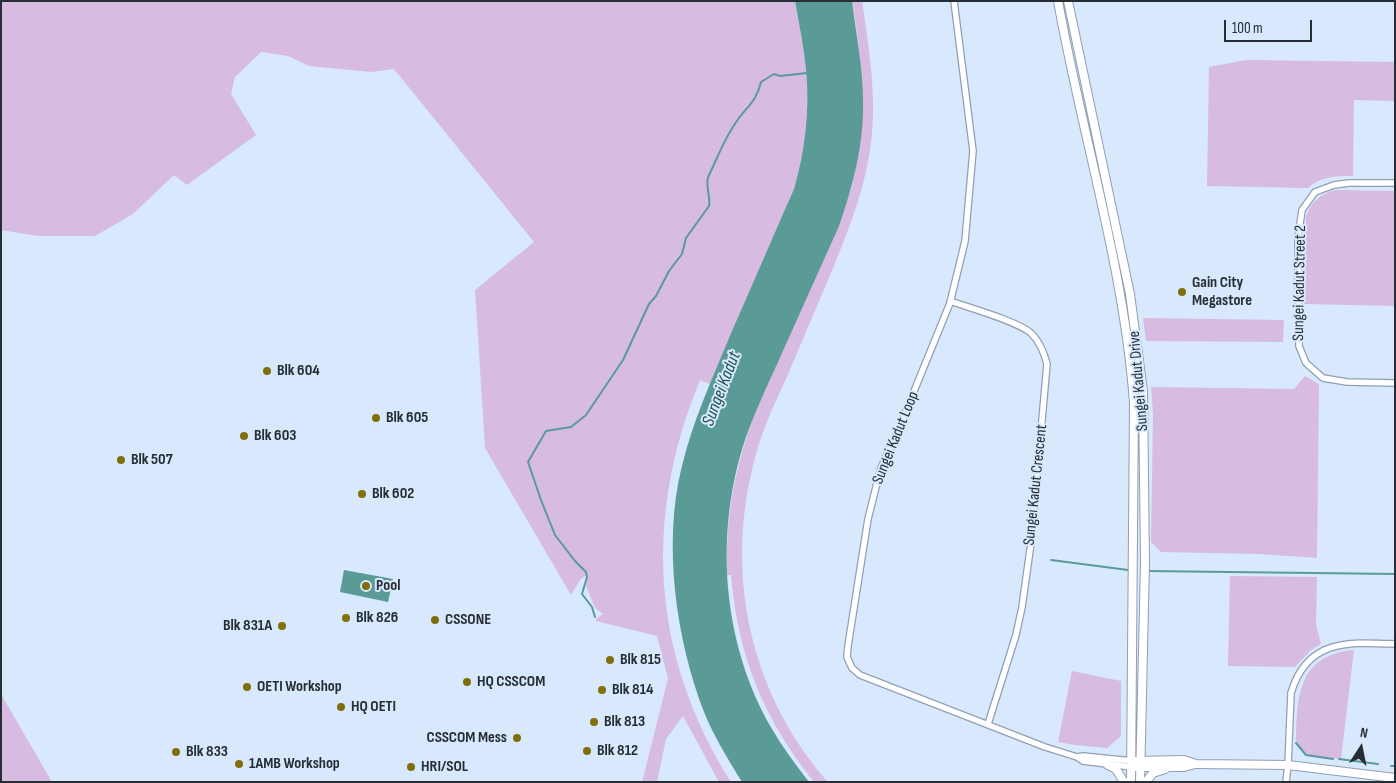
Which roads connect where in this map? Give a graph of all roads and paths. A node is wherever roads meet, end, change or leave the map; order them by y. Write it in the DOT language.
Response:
graph roads {
  1 [pos="954,1"];
  2 [pos="1058,1"];
  3 [pos="1068,1"];
  4 [pos="1395,183"];
  5 [pos="950,301"];
  6 [pos="1395,383"];
  7 [pos="1395,644"];
  8 [pos="1143,682"];
  9 [pos="1132,694"];
  10 [pos="988,724"];
  11 [pos="1077,757"];
  12 [pos="1136,764"];
  13 [pos="1196,764"];
  14 [pos="1108,765"];
  15 [pos="1288,765"];
  16 [pos="1174,767"];
  17 [pos="1395,778"];
  18 [pos="1124,782"];
  19 [pos="1131,782"];
  20 [pos="1140,782"];
  21 [pos="1146,782"];
  22 [pos="1286,782"];
  1 -- 5 [label="street, Sungei Kadut Loop"];
  2 -- 9 [label="main road, Sungei Kadut Drive"];
  3 -- 8 [label="main road, Sungei Kadut Drive"];
  4 -- 6 [label="street, Sungei Kadut Street 2"];
  5 -- 10 [label="street, Sungei Kadut Crescent"];
  5 -- 10 [label="street, Sungei Kadut Loop"];
  7 -- 15 [label="street"];
  8 -- 9 [label="main road"];
  8 -- 12 [label="main road, Sungei Kadut Drive"];
  9 -- 12 [label="main road, Sungei Kadut Drive"];
  10 -- 11 [label="street, Sungei Kadut Loop"];
  11 -- 12 [label="street, Sungei Kadut Loop"];
  11 -- 14 [label="street, Sungei Kadut Loop"];
  12 -- 13 [label="main road"];
  12 -- 14 [label="street, Sungei Kadut Loop"];
  12 -- 16 [label="main road"];
  12 -- 19 [label="main road"];
  12 -- 20 [label="main road"];
  13 -- 15 [label="main road"];
  13 -- 16 [label="main road"];
  14 -- 18 [label="main road"];
  15 -- 17 [label="main road"];
  15 -- 22 [label="street"];
  16 -- 21 [label="main road"];
}
